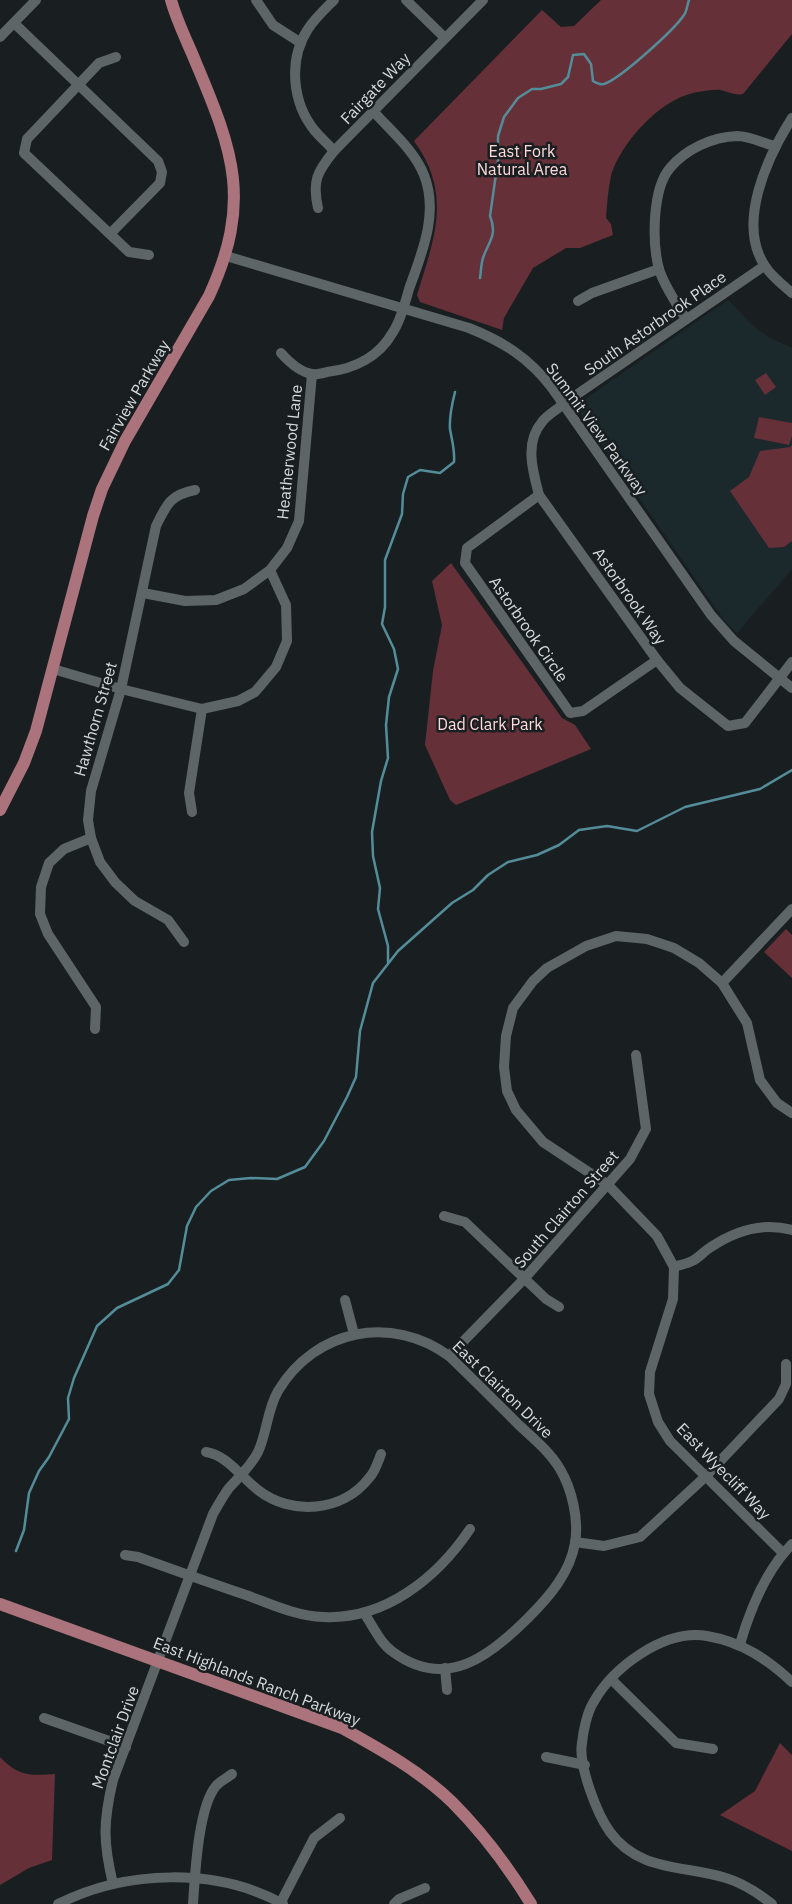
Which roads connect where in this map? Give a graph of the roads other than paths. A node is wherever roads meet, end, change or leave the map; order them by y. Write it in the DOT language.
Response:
graph roads {
  1 [pos="36,0"];
  2 [pos="171,0"];
  3 [pos="256,0"];
  4 [pos="334,0"];
  5 [pos="406,0"];
  6 [pos="483,0"];
  7 [pos="14,23"];
  8 [pos="0,37"];
  9 [pos="444,37"];
  10 [pos="301,43"];
  11 [pos="116,57"];
  12 [pos="78,85"];
  13 [pos="374,112"];
  14 [pos="792,118"];
  15 [pos="774,146"];
  16 [pos="334,151"];
  17 [pos="318,208"];
  18 [pos="110,234"];
  19 [pos="149,255"];
  20 [pos="226,256"];
  21 [pos="764,266"];
  22 [pos="659,269"];
  23 [pos="792,293"];
  24 [pos="578,301"];
  25 [pos="403,308"];
  26 [pos="686,319"];
  27 [pos="281,353"];
  28 [pos="312,374"];
  29 [pos="563,404"];
  30 [pos="196,490"];
  31 [pos="539,495"];
  32 [pos="270,570"];
  33 [pos="143,593"];
  34 [pos="657,660"];
  35 [pos="792,662"];
  36 [pos="53,669"];
  37 [pos="780,678"];
  38 [pos="792,688"];
  39 [pos="121,689"];
  40 [pos="202,709"];
  41 [pos="0,810"];
  42 [pos="192,812"];
  43 [pos="91,838"];
  44 [pos="792,909"];
  45 [pos="184,942"];
  46 [pos="722,983"];
  47 [pos="95,1029"];
  48 [pos="636,1055"];
  49 [pos="792,1113"];
  50 [pos="608,1185"];
  51 [pos="444,1216"];
  52 [pos="792,1230"];
  53 [pos="674,1267"];
  54 [pos="524,1279"];
  55 [pos="345,1300"];
  56 [pos="559,1307"];
  57 [pos="354,1334"];
  58 [pos="449,1356"];
  59 [pos="786,1364"];
  60 [pos="206,1452"];
  61 [pos="381,1454"];
  62 [pos="240,1475"];
  63 [pos="705,1477"];
  64 [pos="470,1529"];
  65 [pos="575,1542"];
  66 [pos="792,1544"];
  67 [pos="783,1553"];
  68 [pos="125,1555"];
  69 [pos="189,1575"];
  70 [pos="0,1604"];
  71 [pos="364,1613"];
  72 [pos="740,1644"];
  73 [pos="159,1660"];
  74 [pos="445,1668"];
  75 [pos="612,1680"];
  76 [pos="792,1682"];
  77 [pos="447,1690"];
  78 [pos="44,1718"];
  79 [pos="126,1747"];
  80 [pos="713,1749"];
  81 [pos="546,1758"];
  82 [pos="585,1765"];
  83 [pos="232,1774"];
  84 [pos="340,1818"];
  85 [pos="195,1879"];
  86 [pos="113,1884"];
  87 [pos="425,1888"];
  88 [pos="282,1903"];
  89 [pos="58,1904"];
  90 [pos="194,1904"];
  91 [pos="394,1904"];
  92 [pos="531,1904"];
  93 [pos="772,1904"];
  1 -- 7 [label="street"];
  2 -- 20 [label="main road, Fairview Parkway"];
  3 -- 10 [label="street"];
  4 -- 10 [label="street"];
  5 -- 9 [label="street"];
  6 -- 9 [label="street, Fairgate Way"];
  7 -- 8 [label="street"];
  7 -- 12 [label="street"];
  9 -- 13 [label="street, Fairgate Way"];
  10 -- 16 [label="street"];
  11 -- 12 [label="street"];
  12 -- 18 [label="street"];
  12 -- 18 [label="street"];
  13 -- 16 [label="street, Fairgate Way"];
  13 -- 25 [label="street"];
  14 -- 15 [label="street"];
  15 -- 21 [label="street"];
  15 -- 22 [label="street"];
  16 -- 17 [label="street, Fairgate Way"];
  18 -- 19 [label="street"];
  20 -- 25 [label="street, Summit View Parkway"];
  20 -- 36 [label="main road, Fairview Parkway"];
  21 -- 23 [label="street"];
  21 -- 26 [label="street, South Astorbrook Place"];
  22 -- 24 [label="street"];
  22 -- 26 [label="street"];
  25 -- 28 [label="street"];
  25 -- 29 [label="street, Summit View Parkway"];
  26 -- 29 [label="street, South Astorbrook Place"];
  27 -- 28 [label="street"];
  28 -- 32 [label="street, Heatherwood Lane"];
  29 -- 31 [label="street, Astorbrook Way"];
  29 -- 37 [label="street, Summit View Parkway"];
  30 -- 33 [label="street, Hawthorn Street"];
  31 -- 34 [label="street, Astorbrook Way"];
  31 -- 34 [label="street, Astorbrook Circle"];
  32 -- 33 [label="street, Heatherwood Lane"];
  32 -- 40 [label="street"];
  33 -- 39 [label="street, Hawthorn Street"];
  34 -- 37 [label="street, Astorbrook Way"];
  35 -- 37 [label="street, Astorbrook Way"];
  36 -- 39 [label="street"];
  36 -- 41 [label="main road, Fairview Parkway"];
  37 -- 38 [label="street, Summit View Parkway"];
  39 -- 40 [label="street"];
  39 -- 43 [label="street, Hawthorn Street"];
  40 -- 42 [label="street"];
  43 -- 45 [label="street, Hawthorn Street"];
  43 -- 47 [label="street"];
  44 -- 46 [label="street"];
  46 -- 49 [label="street, East Wyecliff Way"];
  46 -- 50 [label="street, East Wyecliff Way"];
  48 -- 50 [label="street, South Clairton Street"];
  50 -- 53 [label="street, East Wyecliff Way"];
  50 -- 54 [label="street, South Clairton Street"];
  51 -- 54 [label="street"];
  52 -- 53 [label="street"];
  53 -- 63 [label="street, East Wyecliff Way"];
  54 -- 56 [label="street"];
  54 -- 58 [label="street, South Clairton Street"];
  55 -- 57 [label="street"];
  57 -- 58 [label="street, East Clairton Drive"];
  57 -- 62 [label="street, East Clairton Drive"];
  58 -- 65 [label="street, East Clairton Drive"];
  59 -- 63 [label="street"];
  60 -- 62 [label="street"];
  61 -- 62 [label="street"];
  62 -- 69 [label="street, East Clairton Drive"];
  63 -- 65 [label="street"];
  63 -- 67 [label="street, East Wyecliff Way"];
  64 -- 71 [label="street"];
  65 -- 74 [label="street, East Clairton Drive"];
  66 -- 67 [label="street"];
  67 -- 72 [label="street"];
  68 -- 69 [label="street"];
  69 -- 71 [label="street"];
  69 -- 73 [label="street, East Clairton Drive"];
  70 -- 73 [label="main road, East Highlands Ranch Parkway"];
  71 -- 74 [label="street, East Clairton Drive"];
  72 -- 75 [label="street"];
  72 -- 76 [label="street"];
  73 -- 79 [label="street, Montclair Drive"];
  73 -- 92 [label="main road, East Highlands Ranch Parkway"];
  74 -- 77 [label="street"];
  75 -- 80 [label="street"];
  75 -- 82 [label="street"];
  78 -- 79 [label="street"];
  79 -- 86 [label="street, Montclair Drive"];
  81 -- 82 [label="street"];
  82 -- 93 [label="street"];
  83 -- 85 [label="street"];
  84 -- 88 [label="street"];
  85 -- 86 [label="street"];
  85 -- 88 [label="street"];
  85 -- 90 [label="street"];
  86 -- 89 [label="street"];
  87 -- 91 [label="street"];
}
